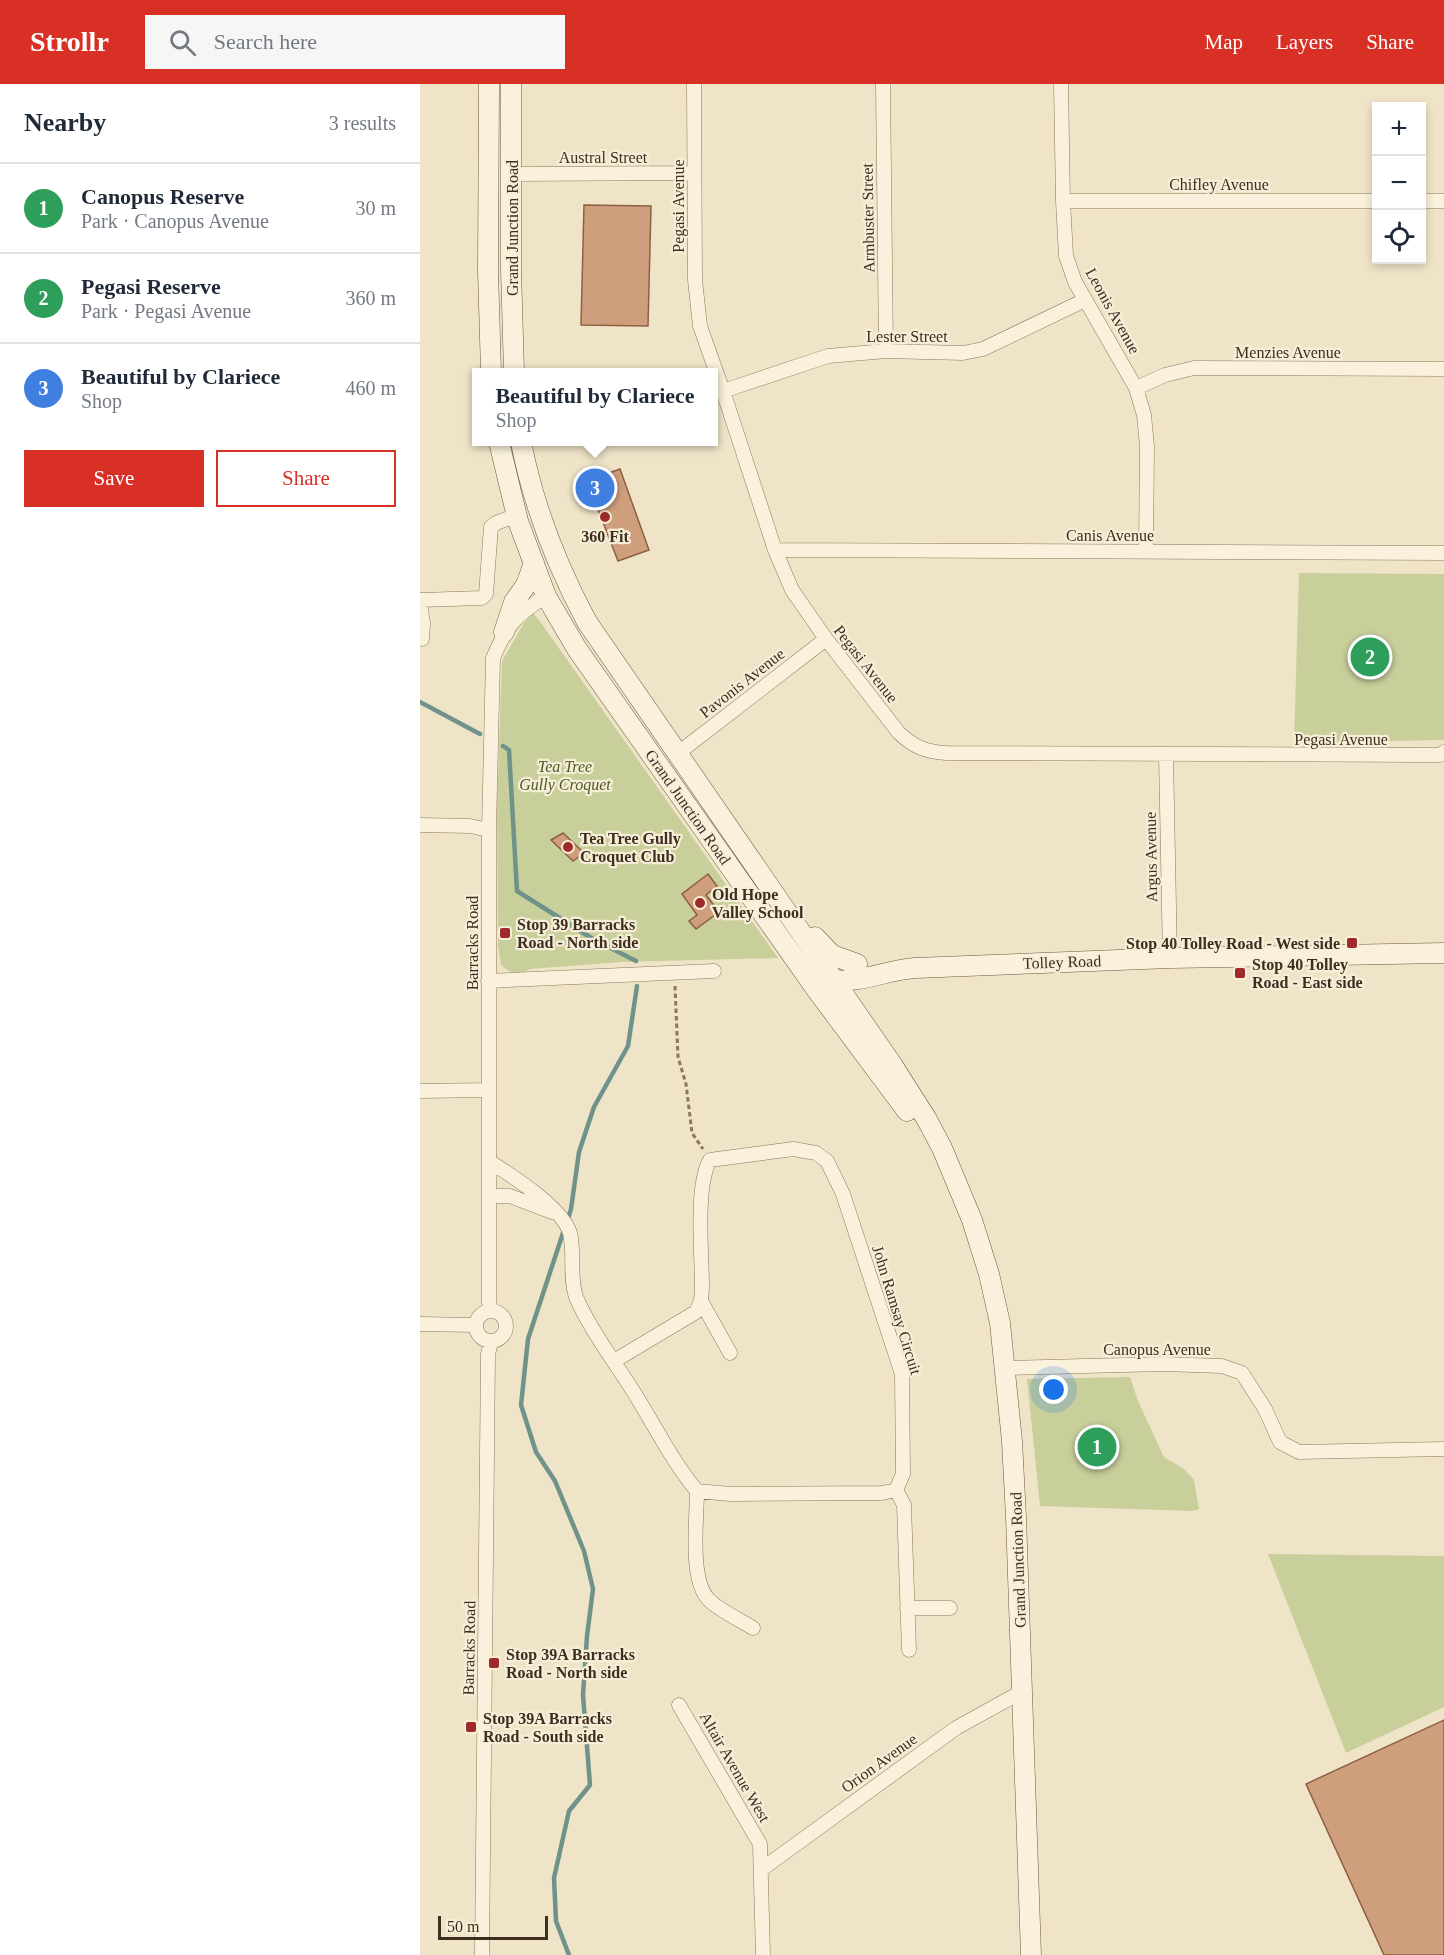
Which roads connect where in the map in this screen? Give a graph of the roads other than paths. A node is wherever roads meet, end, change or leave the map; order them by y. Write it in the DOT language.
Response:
graph roads {
  1 [pos="489,84"];
  2 [pos="511,84"];
  3 [pos="694,84"];
  4 [pos="882,84"];
  5 [pos="1061,84"];
  6 [pos="694,173"];
  7 [pos="488,174"];
  8 [pos="512,174"];
  9 [pos="1062,201"];
  10 [pos="1372,201"];
  11 [pos="1426,201"];
  12 [pos="1444,201"];
  13 [pos="1085,300"];
  14 [pos="886,351"];
  15 [pos="490,368"];
  16 [pos="514,368"];
  17 [pos="715,368"];
  18 [pos="1444,369"];
  19 [pos="718,377"];
  20 [pos="1136,388"];
  21 [pos="723,391"];
  22 [pos="500,446"];
  23 [pos="522,446"];
  24 [pos="517,515"];
  25 [pos="775,550"];
  26 [pos="1146,551"];
  27 [pos="1444,553"];
  28 [pos="534,563"];
  29 [pos="567,585"];
  30 [pos="546,596"];
  31 [pos="420,601"];
  32 [pos="504,632"];
  33 [pos="422,639"];
  34 [pos="826,639"];
  35 [pos="1444,752"];
  36 [pos="677,754"];
  37 [pos="1166,755"];
  38 [pos="660,767"];
  39 [pos="420,825"];
  40 [pos="489,830"];
  41 [pos="745,852"];
  42 [pos="1444,953"];
  43 [pos="1170,958"];
  44 [pos="714,971"];
  45 [pos="862,971"];
  46 [pos="488,981"];
  47 [pos="824,984"];
  48 [pos="858,1017"];
  49 [pos="488,1090"];
  50 [pos="420,1091"];
  51 [pos="489,1161"];
  52 [pos="952,1174"];
  53 [pos="489,1196"];
  54 [pos="558,1215"];
  55 [pos="701,1301"];
  56 [pos="491,1311"];
  57 [pos="420,1324"];
  58 [pos="475,1325"];
  59 [pos="491,1342"];
  60 [pos="730,1353"];
  61 [pos="614,1361"];
  62 [pos="1006,1368"];
  63 [pos="1444,1449"];
  64 [pos="896,1490"];
  65 [pos="697,1491"];
  66 [pos="907,1608"];
  67 [pos="951,1608"];
  68 [pos="753,1628"];
  69 [pos="909,1650"];
  70 [pos="1021,1692"];
  71 [pos="679,1705"];
  72 [pos="762,1869"];
  73 [pos="482,1955"];
  74 [pos="763,1955"];
  75 [pos="1031,1955"];
  1 -- 7 [label="main road, Grand Junction Road"];
  2 -- 8 [label="main road, Grand Junction Road"];
  3 -- 6 [label="street, Pegasi Avenue"];
  4 -- 14 [label="street, Armbuster Street"];
  5 -- 9 [label="street, Leonis Avenue"];
  6 -- 8 [label="street, Austral Street"];
  6 -- 17 [label="street, Pegasi Avenue"];
  7 -- 8 [label="main road"];
  7 -- 15 [label="main road, Grand Junction Road"];
  8 -- 16 [label="main road, Grand Junction Road"];
  9 -- 10 [label="street, Chifley Avenue"];
  9 -- 13 [label="street, Leonis Avenue"];
  11 -- 12 [label="street"];
  13 -- 14 [label="street, Lester Street"];
  13 -- 20 [label="street, Leonis Avenue"];
  14 -- 21 [label="street, Lester Street"];
  18 -- 20 [label="street, Menzies Avenue"];
  19 -- 21 [label="street, Pegasi Avenue"];
  20 -- 26 [label="street, Leonis Avenue"];
  21 -- 25 [label="street, Pegasi Avenue"];
  22 -- 24 [label="main road, Grand Junction Road"];
  23 -- 29 [label="main road, Grand Junction Road"];
  24 -- 28 [label="main road, Grand Junction Road"];
  24 -- 31 [label="street"];
  25 -- 26 [label="street, Canis Avenue"];
  25 -- 34 [label="street, Pegasi Avenue"];
  26 -- 27 [label="street, Canis Avenue"];
  28 -- 30 [label="main road, Grand Junction Road"];
  28 -- 32 [label="main road"];
  29 -- 30 [label="main road"];
  29 -- 36 [label="main road, Grand Junction Road"];
  30 -- 32 [label="street, Barracks Road"];
  30 -- 38 [label="main road, Grand Junction Road"];
  31 -- 33 [label="street"];
  32 -- 40 [label="street, Barracks Road"];
  34 -- 36 [label="street, Pavonis Avenue"];
  34 -- 37 [label="street, Pegasi Avenue"];
  35 -- 37 [label="street, Pegasi Avenue"];
  36 -- 38 [label="main road"];
  36 -- 41 [label="main road, Grand Junction Road"];
  37 -- 43 [label="street, Argus Avenue"];
  38 -- 47 [label="main road, Grand Junction Road"];
  39 -- 40 [label="street"];
  40 -- 46 [label="street, Barracks Road"];
  41 -- 45 [label="main road"];
  41 -- 47 [label="main road, Grand Junction Road"];
  42 -- 43 [label="main road, Tolley Road"];
  43 -- 45 [label="main road, Tolley Road"];
  44 -- 46 [label="street"];
  45 -- 47 [label="main road, Tolley Road"];
  45 -- 48 [label="main road"];
  46 -- 49 [label="street, Barracks Road"];
  47 -- 48 [label="main road, Grand Junction Road"];
  47 -- 52 [label="main road, Grand Junction Road"];
  48 -- 52 [label="main road, Grand Junction Road"];
  49 -- 50 [label="street"];
  49 -- 51 [label="street, Barracks Road"];
  51 -- 53 [label="street, Barracks Road"];
  51 -- 54 [label="street"];
  52 -- 62 [label="main road, Grand Junction Road"];
  53 -- 54 [label="street"];
  53 -- 56 [label="street, Barracks Road"];
  54 -- 61 [label="street"];
  55 -- 60 [label="street"];
  55 -- 61 [label="street"];
  55 -- 64 [label="street, John Ramsay Circuit"];
  56 -- 58 [label="street"];
  56 -- 59 [label="street"];
  57 -- 58 [label="street"];
  58 -- 59 [label="street"];
  59 -- 73 [label="street, Barracks Road"];
  61 -- 65 [label="street"];
  62 -- 63 [label="street, Canopus Avenue"];
  62 -- 70 [label="main road, Grand Junction Road"];
  64 -- 65 [label="street"];
  64 -- 66 [label="street"];
  65 -- 68 [label="street"];
  66 -- 67 [label="street"];
  66 -- 69 [label="street"];
  70 -- 72 [label="street, Orion Avenue"];
  70 -- 75 [label="main road, Grand Junction Road"];
  71 -- 72 [label="street, Altair Avenue West"];
  72 -- 74 [label="street, Altair Avenue West"];
}
